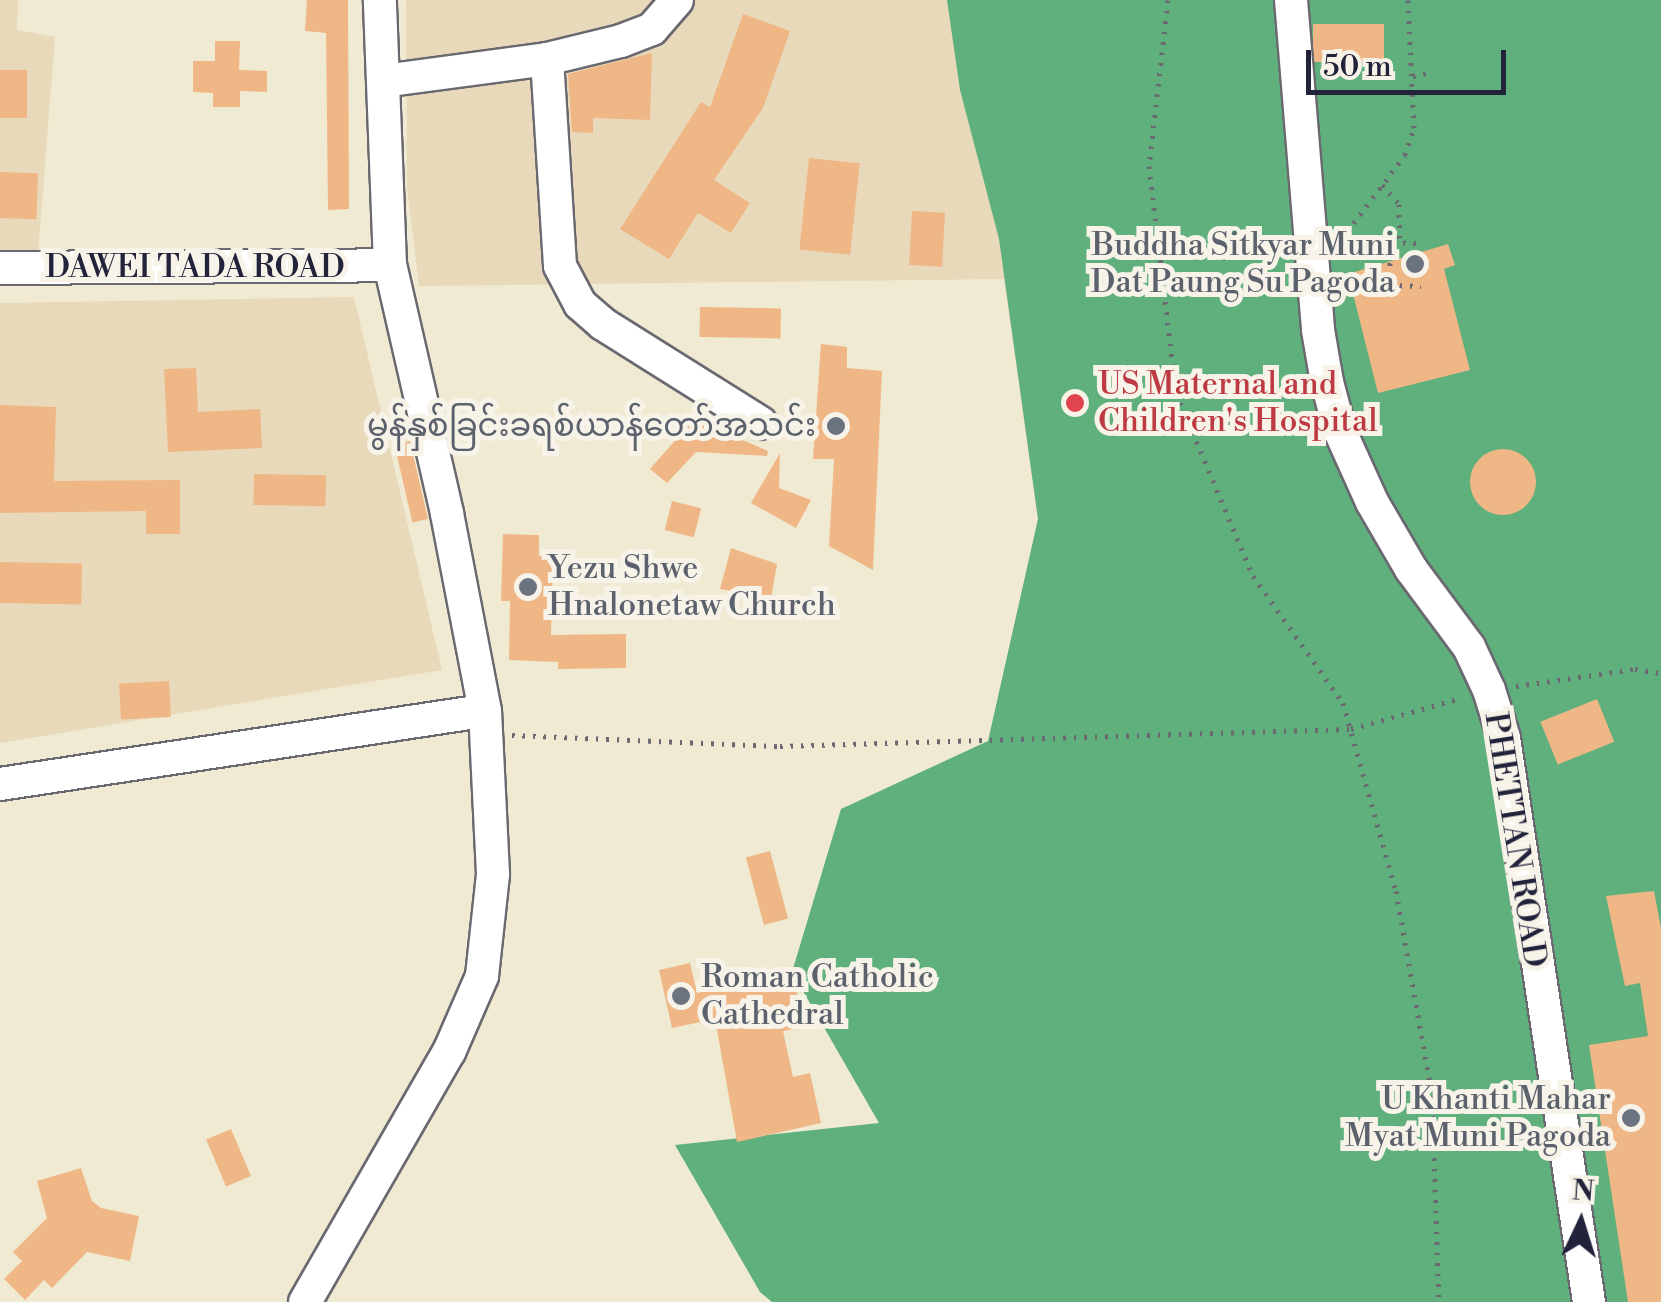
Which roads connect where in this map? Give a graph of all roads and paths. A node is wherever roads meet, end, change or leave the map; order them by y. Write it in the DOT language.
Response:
graph roads {
  1 [pos="380,0"];
  2 [pos="677,0"];
  3 [pos="1168,0"];
  4 [pos="1291,0"];
  5 [pos="1408,0"];
  6 [pos="547,59"];
  7 [pos="1432,72"];
  8 [pos="1413,76"];
  9 [pos="383,81"];
  10 [pos="1382,185"];
  11 [pos="1400,243"];
  12 [pos="1416,243"];
  13 [pos="1391,250"];
  14 [pos="390,266"];
  15 [pos="0,268"];
  16 [pos="1421,286"];
  17 [pos="760,423"];
  18 [pos="1661,673"];
  19 [pos="1490,690"];
  20 [pos="486,722"];
  21 [pos="1351,730"];
  22 [pos="0,784"];
  23 [pos="304,1302"];
  24 [pos="1439,1302"];
  25 [pos="1589,1302"];
  1 -- 9 [label="street"];
  2 -- 6 [label="street"];
  3 -- 21 [label="path"];
  4 -- 19 [label="street, PHETTAN ROAD"];
  5 -- 8 [label="path"];
  6 -- 9 [label="street"];
  6 -- 17 [label="street"];
  7 -- 8 [label="path"];
  8 -- 10 [label="path"];
  9 -- 14 [label="street"];
  10 -- 11 [label="path"];
  10 -- 13 [label="path"];
  11 -- 12 [label="path"];
  11 -- 13 [label="path"];
  13 -- 16 [label="path"];
  14 -- 15 [label="street, DAWEI TADA ROAD"];
  14 -- 20 [label="street"];
  18 -- 19 [label="path"];
  19 -- 21 [label="path"];
  19 -- 25 [label="street, PHETTAN ROAD"];
  20 -- 21 [label="path"];
  20 -- 22 [label="street"];
  20 -- 23 [label="street"];
  21 -- 24 [label="path"];
}
